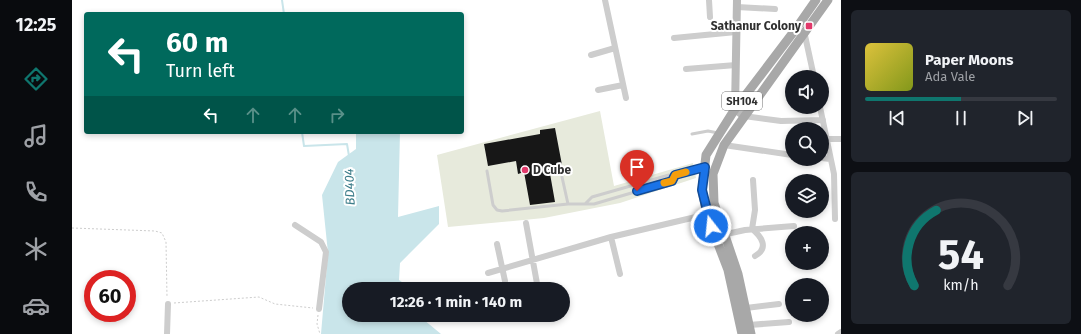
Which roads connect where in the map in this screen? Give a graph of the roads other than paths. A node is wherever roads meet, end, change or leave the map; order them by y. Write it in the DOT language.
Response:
graph roads {
  1 [pos="605,0"];
  2 [pos="709,0"];
  3 [pos="816,0"];
  4 [pos="828,0"];
  5 [pos="737,4"];
  6 [pos="775,9"];
  7 [pos="710,17"];
  8 [pos="801,29"];
  9 [pos="736,32"];
  10 [pos="674,38"];
  11 [pos="615,48"];
  12 [pos="592,55"];
  13 [pos="736,65"];
  14 [pos="686,69"];
  15 [pos="812,70"];
  16 [pos="623,85"];
  17 [pos="598,90"];
  18 [pos="626,98"];
  19 [pos="735,109"];
  20 [pos="822,114"];
  21 [pos="744,116"];
  22 [pos="823,120"];
  23 [pos="692,134"];
  24 [pos="720,134"];
  25 [pos="829,139"];
  26 [pos="841,139"];
  27 [pos="724,145"];
  28 [pos="829,152"];
  29 [pos="785,154"];
  30 [pos="830,159"];
  31 [pos="705,167"];
  32 [pos="487,171"];
  33 [pos="675,175"];
  34 [pos="562,177"];
  35 [pos="753,180"];
  36 [pos="841,192"];
  37 [pos="833,193"];
  38 [pos="586,203"];
  39 [pos="568,204"];
  40 [pos="717,212"];
  41 [pos="707,215"];
  42 [pos="835,219"];
  43 [pos="526,223"];
  44 [pos="294,224"];
  45 [pos="785,227"];
  46 [pos="752,230"];
  47 [pos="724,234"];
  48 [pos="611,237"];
  49 [pos="715,237"];
  50 [pos="497,244"];
  51 [pos="755,256"];
  52 [pos="532,261"];
  53 [pos="502,269"];
  54 [pos="488,273"];
  55 [pos="620,274"];
  56 [pos="505,281"];
  57 [pos="536,282"];
  58 [pos="168,304"];
  59 [pos="780,304"];
  60 [pos="319,308"];
  61 [pos="746,308"];
  62 [pos="789,322"];
  63 [pos="750,329"];
  64 [pos="841,332"];
  65 [pos="167,334"];
  66 [pos="742,334"];
  67 [pos="838,334"];
  1 -- 11 [label="street"];
  2 -- 7 [label="street"];
  3 -- 8 [label="main road, SH104"];
  4 -- 8 [label="main road, SH104"];
  5 -- 6 [label="street"];
  5 -- 9 [label="street"];
  8 -- 15 [label="street"];
  8 -- 19 [label="main road, SH104"];
  8 -- 21 [label="main road, SH104"];
  9 -- 10 [label="street"];
  9 -- 13 [label="street"];
  11 -- 12 [label="street"];
  11 -- 16 [label="street"];
  13 -- 14 [label="street"];
  13 -- 19 [label="street"];
  16 -- 17 [label="street"];
  16 -- 18 [label="street"];
  19 -- 21 [label="street"];
  19 -- 24 [label="main road, SH104"];
  20 -- 22 [label="street"];
  21 -- 22 [label="street"];
  21 -- 27 [label="main road, SH104"];
  23 -- 24 [label="lane"];
  24 -- 31 [label="main road, SH104"];
  25 -- 26 [label="street"];
  27 -- 29 [label="street"];
  27 -- 40 [label="main road, SH104"];
  28 -- 30 [label="street"];
  30 -- 37 [label="street"];
  31 -- 33 [label="lane"];
  31 -- 41 [label="main road, SH104"];
  32 -- 39 [label="lane"];
  33 -- 38 [label="lane"];
  33 -- 38 [label="lane"];
  34 -- 39 [label="lane"];
  35 -- 46 [label="street"];
  36 -- 37 [label="street"];
  37 -- 42 [label="street"];
  38 -- 39 [label="lane"];
  40 -- 41 [label="street"];
  40 -- 47 [label="main road, SH104"];
  41 -- 48 [label="street"];
  41 -- 49 [label="main road, SH104"];
  43 -- 52 [label="street"];
  44 -- 60 [label="street"];
  45 -- 46 [label="street"];
  46 -- 47 [label="street"];
  46 -- 51 [label="street"];
  47 -- 49 [label="street"];
  47 -- 61 [label="main road, SH104"];
  48 -- 52 [label="street"];
  48 -- 55 [label="street"];
  49 -- 66 [label="main road, SH104"];
  50 -- 53 [label="street"];
  52 -- 53 [label="street"];
  52 -- 57 [label="street"];
  53 -- 54 [label="street"];
  53 -- 56 [label="street"];
  58 -- 65 [label="street"];
  59 -- 61 [label="street"];
  61 -- 63 [label="main road, SH104"];
  62 -- 63 [label="street"];
  64 -- 67 [label="street"];
}
